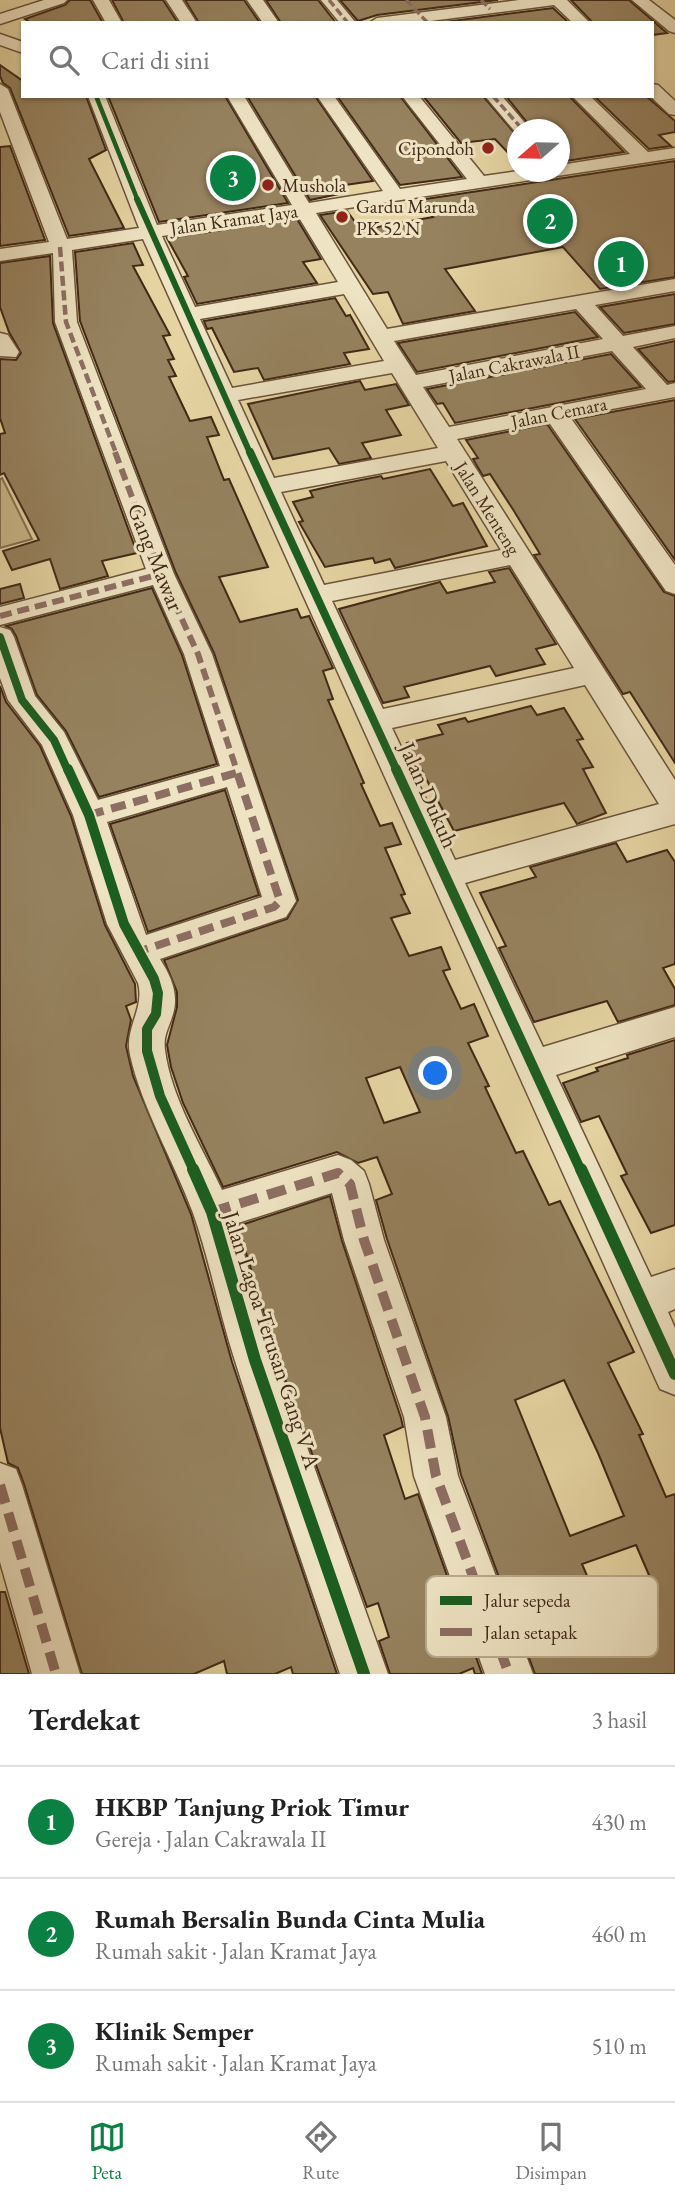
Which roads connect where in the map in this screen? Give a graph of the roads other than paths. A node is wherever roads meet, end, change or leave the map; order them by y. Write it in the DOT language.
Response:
graph roads {
  1 [pos="59,0"];
  2 [pos="101,0"];
  3 [pos="174,0"];
  4 [pos="255,0"];
  5 [pos="329,0"];
  6 [pos="406,0"];
  7 [pos="556,0"];
  8 [pos="640,0"];
  9 [pos="485,4"];
  10 [pos="0,19"];
  11 [pos="425,20"];
  12 [pos="113,21"];
  13 [pos="188,21"];
  14 [pos="270,21"];
  15 [pos="346,21"];
  16 [pos="502,21"];
  17 [pos="580,21"];
  18 [pos="675,28"];
  19 [pos="0,39"];
  20 [pos="21,47"];
  21 [pos="0,89"];
  22 [pos="654,91"];
  23 [pos="97,98"];
  24 [pos="236,98"];
  25 [pos="326,98"];
  26 [pos="412,98"];
  27 [pos="495,98"];
  28 [pos="582,98"];
  29 [pos="675,110"];
  30 [pos="513,119"];
  31 [pos="675,153"];
  32 [pos="645,158"];
  33 [pos="570,169"];
  34 [pos="507,180"];
  35 [pos="481,184"];
  36 [pos="396,196"];
  37 [pos="305,209"];
  38 [pos="150,232"];
  39 [pos="60,247"];
  40 [pos="0,255"];
  41 [pos="675,285"];
  42 [pos="352,286"];
  43 [pos="580,301"];
  44 [pos="188,315"];
  45 [pos="675,332"];
  46 [pos="381,337"];
  47 [pos="617,344"];
  48 [pos="404,374"];
  49 [pos="664,392"];
  50 [pos="224,396"];
  51 [pos="553,413"];
  52 [pos="675,418"];
  53 [pos="448,444"];
  54 [pos="268,487"];
  55 [pos="517,555"];
  56 [pos="161,574"];
  57 [pos="675,585"];
  58 [pos="317,595"];
  59 [pos="1,625"];
  60 [pos="592,674"];
  61 [pos="375,721"];
  62 [pos="236,773"];
  63 [pos="672,796"];
  64 [pos="89,815"];
  65 [pos="445,876"];
  66 [pos="137,953"];
  67 [pos="675,1022"];
  68 [pos="534,1066"];
  69 [pos="212,1212"];
  70 [pos="658,1295"];
  71 [pos="675,1374"];
  72 [pos="0,1485"];
  73 [pos="473,1576"];
  74 [pos="503,1657"];
  75 [pos="56,1674"];
  76 [pos="364,1674"];
  77 [pos="509,1674"];
  1 -- 10 [label="street"];
  2 -- 12 [label="street"];
  3 -- 13 [label="street"];
  4 -- 14 [label="street"];
  5 -- 15 [label="street"];
  6 -- 11 [label="street"];
  7 -- 9 [label="street"];
  7 -- 17 [label="street"];
  8 -- 18 [label="street"];
  9 -- 11 [label="street"];
  9 -- 16 [label="street"];
  19 -- 20 [label="street"];
  21 -- 39 [label="street, Gang Mawar"];
  22 -- 29 [label="street"];
  23 -- 38 [label="street, Jalan Dukuh"];
  24 -- 37 [label="street, Jalan Menteng"];
  25 -- 36 [label="street"];
  26 -- 35 [label="street"];
  27 -- 30 [label="street"];
  28 -- 32 [label="street"];
  31 -- 32 [label="street, Jalan Kramat Jaya"];
  32 -- 33 [label="street, Jalan Kramat Jaya"];
  34 -- 35 [label="street, Jalan Kramat Jaya"];
  35 -- 36 [label="street, Jalan Kramat Jaya"];
  36 -- 37 [label="street, Jalan Kramat Jaya"];
  37 -- 38 [label="street, Jalan Kramat Jaya"];
  37 -- 42 [label="street, Jalan Menteng"];
  38 -- 39 [label="street, Jalan Kramat Jaya"];
  38 -- 44 [label="street, Jalan Dukuh"];
  39 -- 40 [label="street, Jalan Kramat Jaya"];
  39 -- 56 [label="street, Gang Mawar"];
  41 -- 43 [label="street"];
  42 -- 44 [label="street"];
  42 -- 46 [label="street, Jalan Menteng"];
  43 -- 46 [label="street"];
  43 -- 47 [label="street, Jalan Cakrawala II"];
  44 -- 50 [label="street, Jalan Dukuh"];
  45 -- 47 [label="street, Jalan Cakrawala II"];
  46 -- 48 [label="street, Jalan Menteng"];
  47 -- 48 [label="street, Jalan Cakrawala II"];
  47 -- 49 [label="street, Jalan Cakrawala II"];
  48 -- 50 [label="street, Jalan Cakrawala II"];
  48 -- 53 [label="street, Jalan Menteng"];
  49 -- 51 [label="street, Jalan Cemara"];
  49 -- 52 [label="street, Jalan Cakrawala II"];
  50 -- 54 [label="street, Jalan Dukuh"];
  51 -- 53 [label="street, Jalan Cemara"];
  51 -- 57 [label="street"];
  53 -- 54 [label="street, Jalan Cemara"];
  53 -- 55 [label="street, Jalan Menteng"];
  54 -- 58 [label="street, Jalan Dukuh"];
  55 -- 58 [label="street"];
  55 -- 60 [label="street, Jalan Menteng"];
  56 -- 59 [label="street"];
  56 -- 62 [label="street, Gang Mawar"];
  58 -- 61 [label="street, Jalan Dukuh"];
  59 -- 64 [label="street, Jalan Lagoa Terusan Gang V A"];
  60 -- 61 [label="street"];
  60 -- 63 [label="street, Jalan Menteng"];
  61 -- 65 [label="street, Jalan Dukuh"];
  62 -- 64 [label="street"];
  62 -- 66 [label="street, Gang Mawar"];
  63 -- 65 [label="street"];
  64 -- 66 [label="street, Jalan Lagoa Terusan Gang V A"];
  65 -- 68 [label="street, Jalan Dukuh"];
  66 -- 69 [label="street, Jalan Lagoa Terusan Gang V A"];
  67 -- 68 [label="street"];
  68 -- 70 [label="street, Jalan Dukuh"];
  69 -- 73 [label="street"];
  69 -- 76 [label="street, Jalan Lagoa Terusan Gang V A"];
  70 -- 71 [label="street, Jalan Dukuh"];
  72 -- 75 [label="street"];
  74 -- 77 [label="street"];
}
